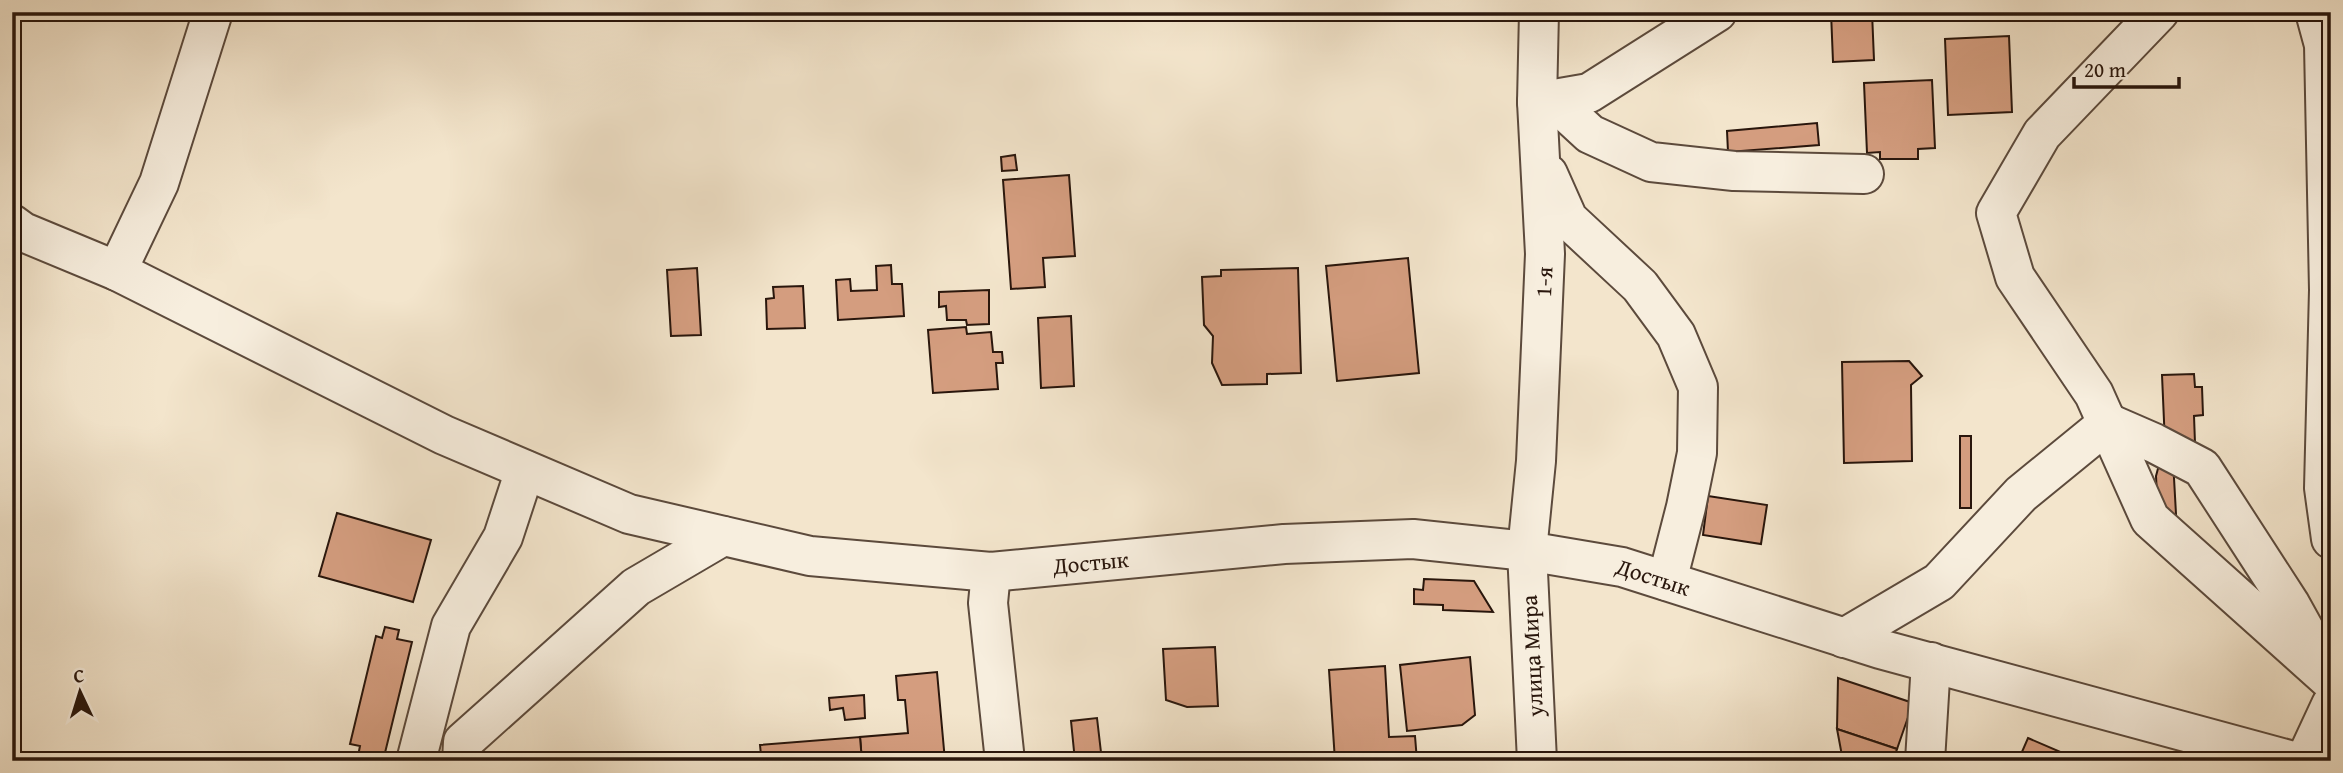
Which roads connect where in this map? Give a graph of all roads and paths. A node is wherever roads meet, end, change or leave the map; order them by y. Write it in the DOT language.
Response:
graph roads {
  1 [pos="213,12"];
  2 [pos="1539,12"];
  3 [pos="1717,12"];
  4 [pos="2160,12"];
  5 [pos="2315,12"];
  6 [pos="1545,101"];
  7 [pos="1540,156"];
  8 [pos="1864,174"];
  9 [pos="12,225"];
  10 [pos="117,271"];
  11 [pos="2108,423"];
  12 [pos="525,470"];
  13 [pos="723,536"];
  14 [pos="2331,539"];
  15 [pos="1527,551"];
  16 [pos="992,572"];
  17 [pos="1667,581"];
  18 [pos="1844,638"];
  19 [pos="1931,662"];
  20 [pos="2331,679"];
  21 [pos="2331,705"];
  22 [pos="416,761"];
  23 [pos="462,761"];
  24 [pos="1005,761"];
  25 [pos="1537,761"];
  26 [pos="1925,761"];
  27 [pos="2293,761"];
  28 [pos="2305,761"];
  1 -- 10 [label="street"];
  2 -- 6 [label="street, 1-я"];
  3 -- 6 [label="street"];
  4 -- 11 [label="street"];
  5 -- 14 [label="street"];
  6 -- 7 [label="street, 1-я"];
  6 -- 8 [label="street"];
  7 -- 15 [label="street, 1-я"];
  7 -- 17 [label="street"];
  9 -- 10 [label="street, Достык"];
  10 -- 12 [label="street, Достык"];
  11 -- 18 [label="street"];
  11 -- 20 [label="street"];
  11 -- 20 [label="street"];
  12 -- 13 [label="street, Достык"];
  12 -- 22 [label="street"];
  13 -- 16 [label="street, Достык"];
  13 -- 23 [label="street"];
  15 -- 16 [label="street, Достык"];
  15 -- 17 [label="street, Достык"];
  15 -- 25 [label="street, улица Мира"];
  16 -- 24 [label="street"];
  17 -- 18 [label="street, Достык"];
  18 -- 19 [label="street, Достык"];
  19 -- 26 [label="street"];
  19 -- 27 [label="street, Достык"];
  21 -- 28 [label="street"];
}
